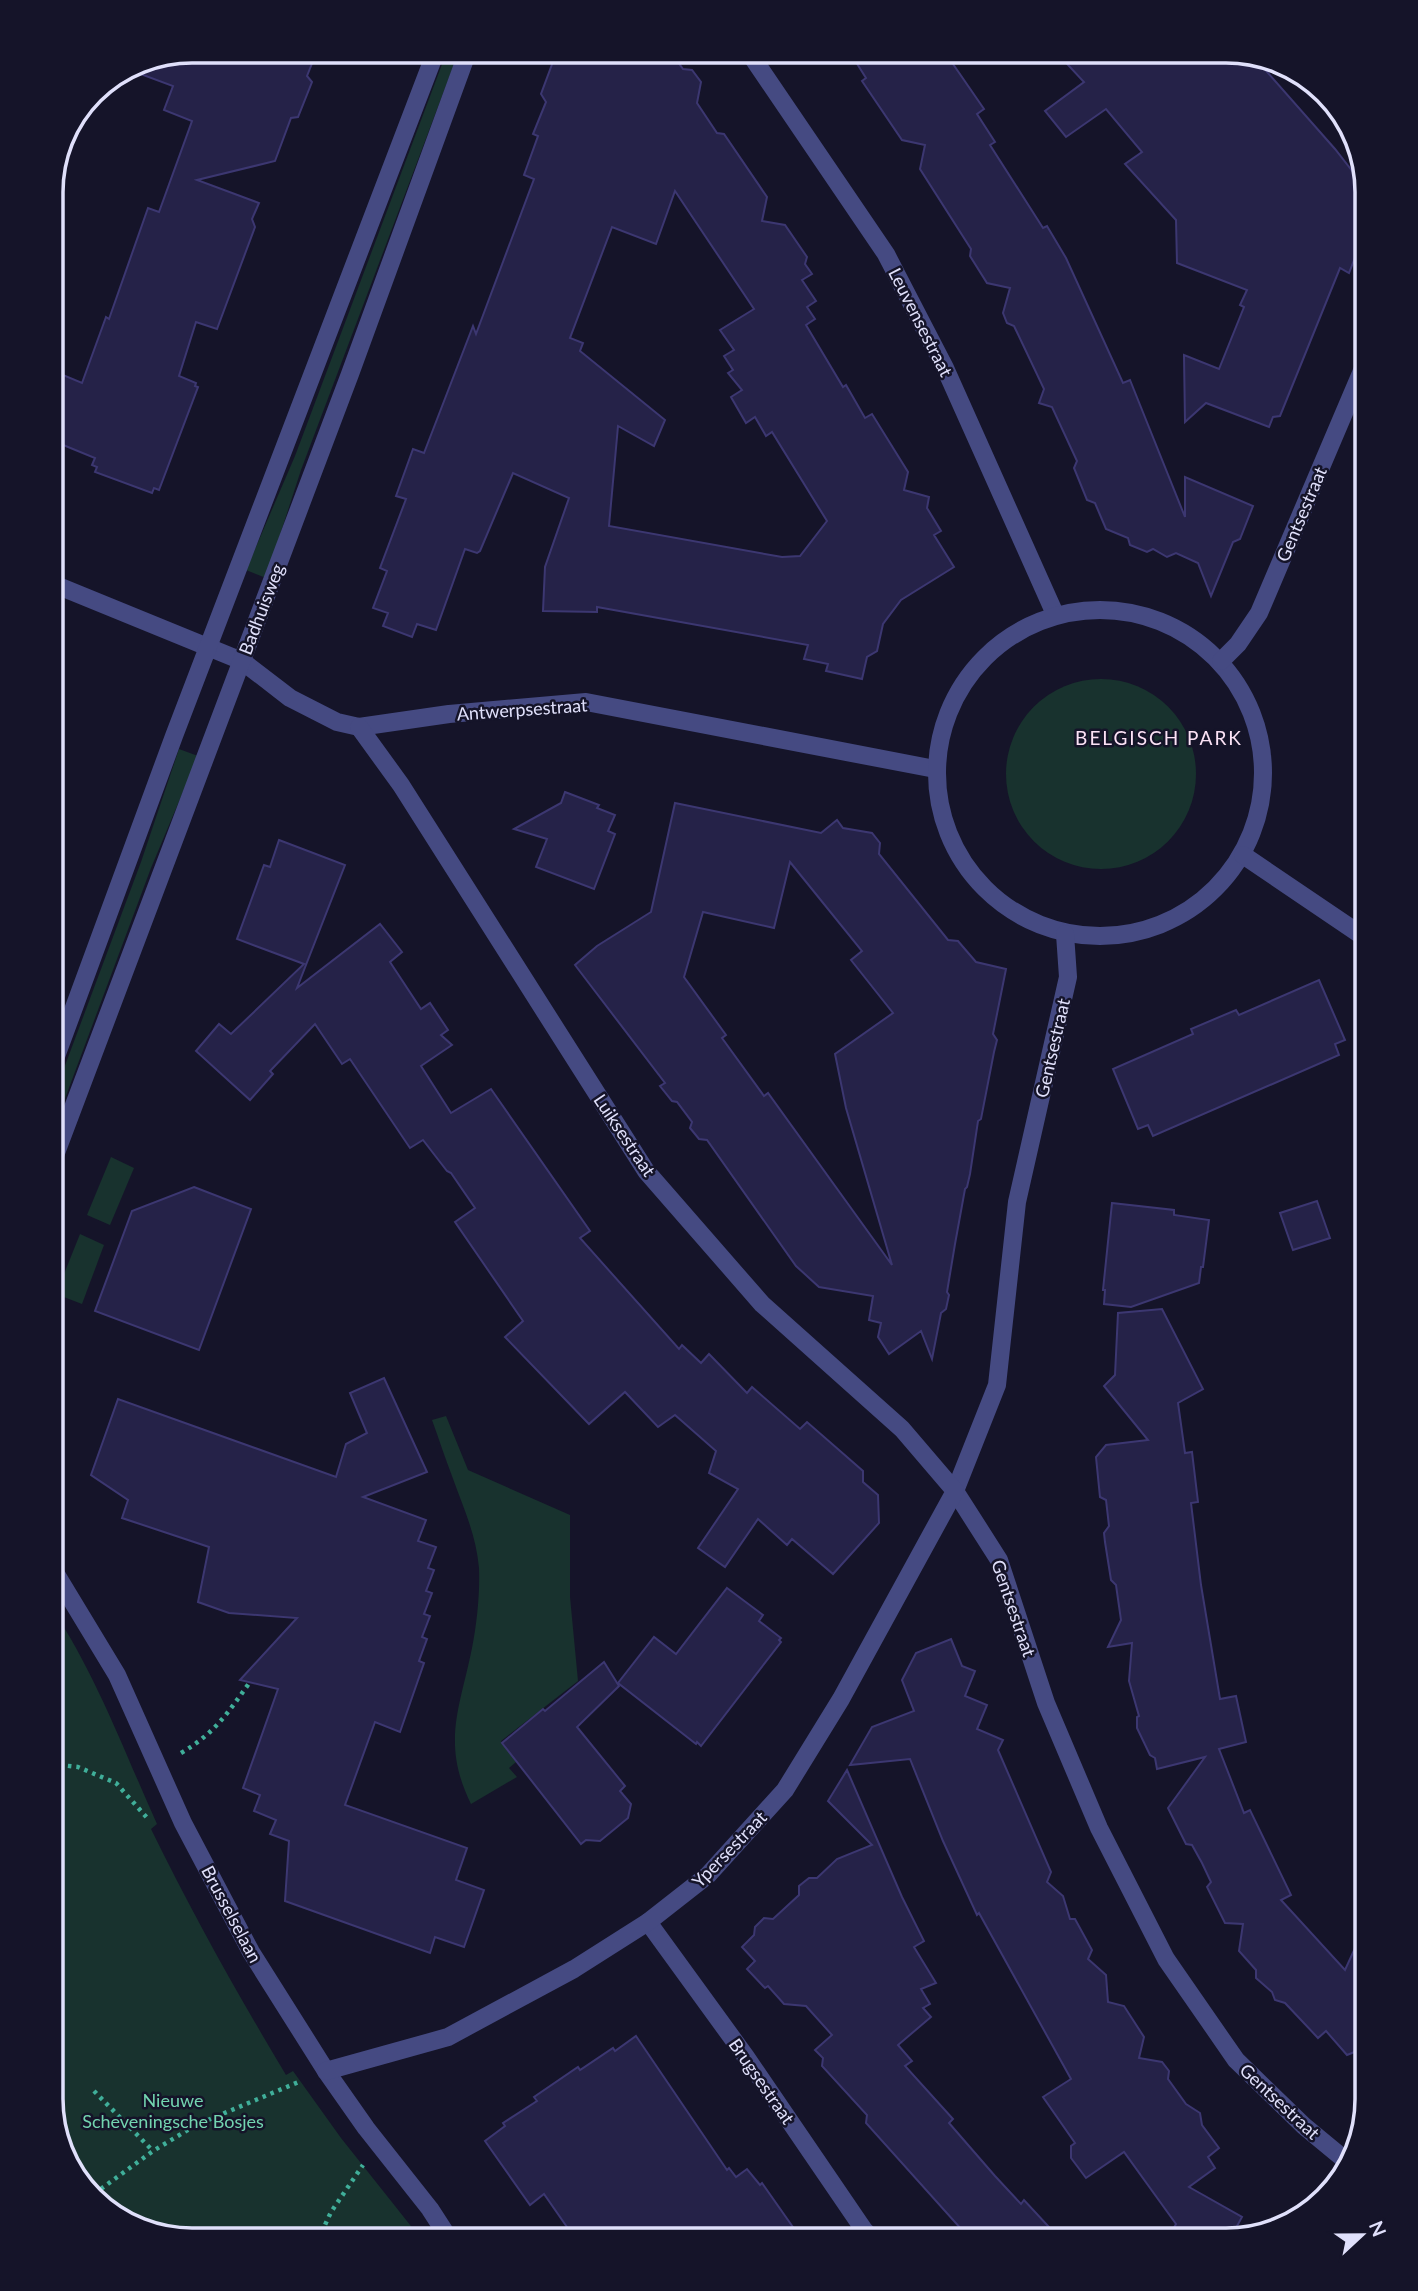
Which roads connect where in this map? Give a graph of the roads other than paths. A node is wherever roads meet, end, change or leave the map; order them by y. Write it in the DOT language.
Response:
graph roads {
  1 [pos="431,63"];
  2 [pos="464,63"];
  3 [pos="756,63"];
  4 [pos="1355,387"];
  5 [pos="63,588"];
  6 [pos="1055,614"];
  7 [pos="210,646"];
  8 [pos="242,661"];
  9 [pos="1221,661"];
  10 [pos="359,727"];
  11 [pos="935,769"];
  12 [pos="1243,855"];
  13 [pos="1355,931"];
  14 [pos="1065,934"];
  15 [pos="63,1037"];
  16 [pos="63,1134"];
  17 [pos="955,1491"];
  18 [pos="63,1586"];
  19 [pos="648,1922"];
  20 [pos="326,2071"];
  21 [pos="1341,2157"];
  22 [pos="442,2228"];
  23 [pos="863,2228"];
  1 -- 7 [label="street, Badhuisweg"];
  2 -- 8 [label="street, Badhuisweg"];
  3 -- 6 [label="street, Leuvensestraat"];
  4 -- 9 [label="street, Gentsestraat"];
  5 -- 7 [label="street, Antwerpsestraat"];
  6 -- 9 [label="street"];
  6 -- 11 [label="street"];
  7 -- 8 [label="street, Antwerpsestraat"];
  7 -- 15 [label="street, Badhuisweg"];
  8 -- 10 [label="street, Antwerpsestraat"];
  8 -- 16 [label="street, Badhuisweg"];
  9 -- 12 [label="street"];
  10 -- 11 [label="street, Antwerpsestraat"];
  10 -- 17 [label="street, Luiksestraat"];
  11 -- 14 [label="street"];
  12 -- 13 [label="street"];
  12 -- 14 [label="street"];
  14 -- 17 [label="street, Gentsestraat"];
  17 -- 19 [label="street, Ypersestraat"];
  17 -- 21 [label="street, Gentsestraat"];
  18 -- 20 [label="street, Brusselselaan"];
  19 -- 20 [label="street, Ypersestraat"];
  19 -- 23 [label="street, Brugsestraat"];
  20 -- 22 [label="street, Brusselselaan"];
}
